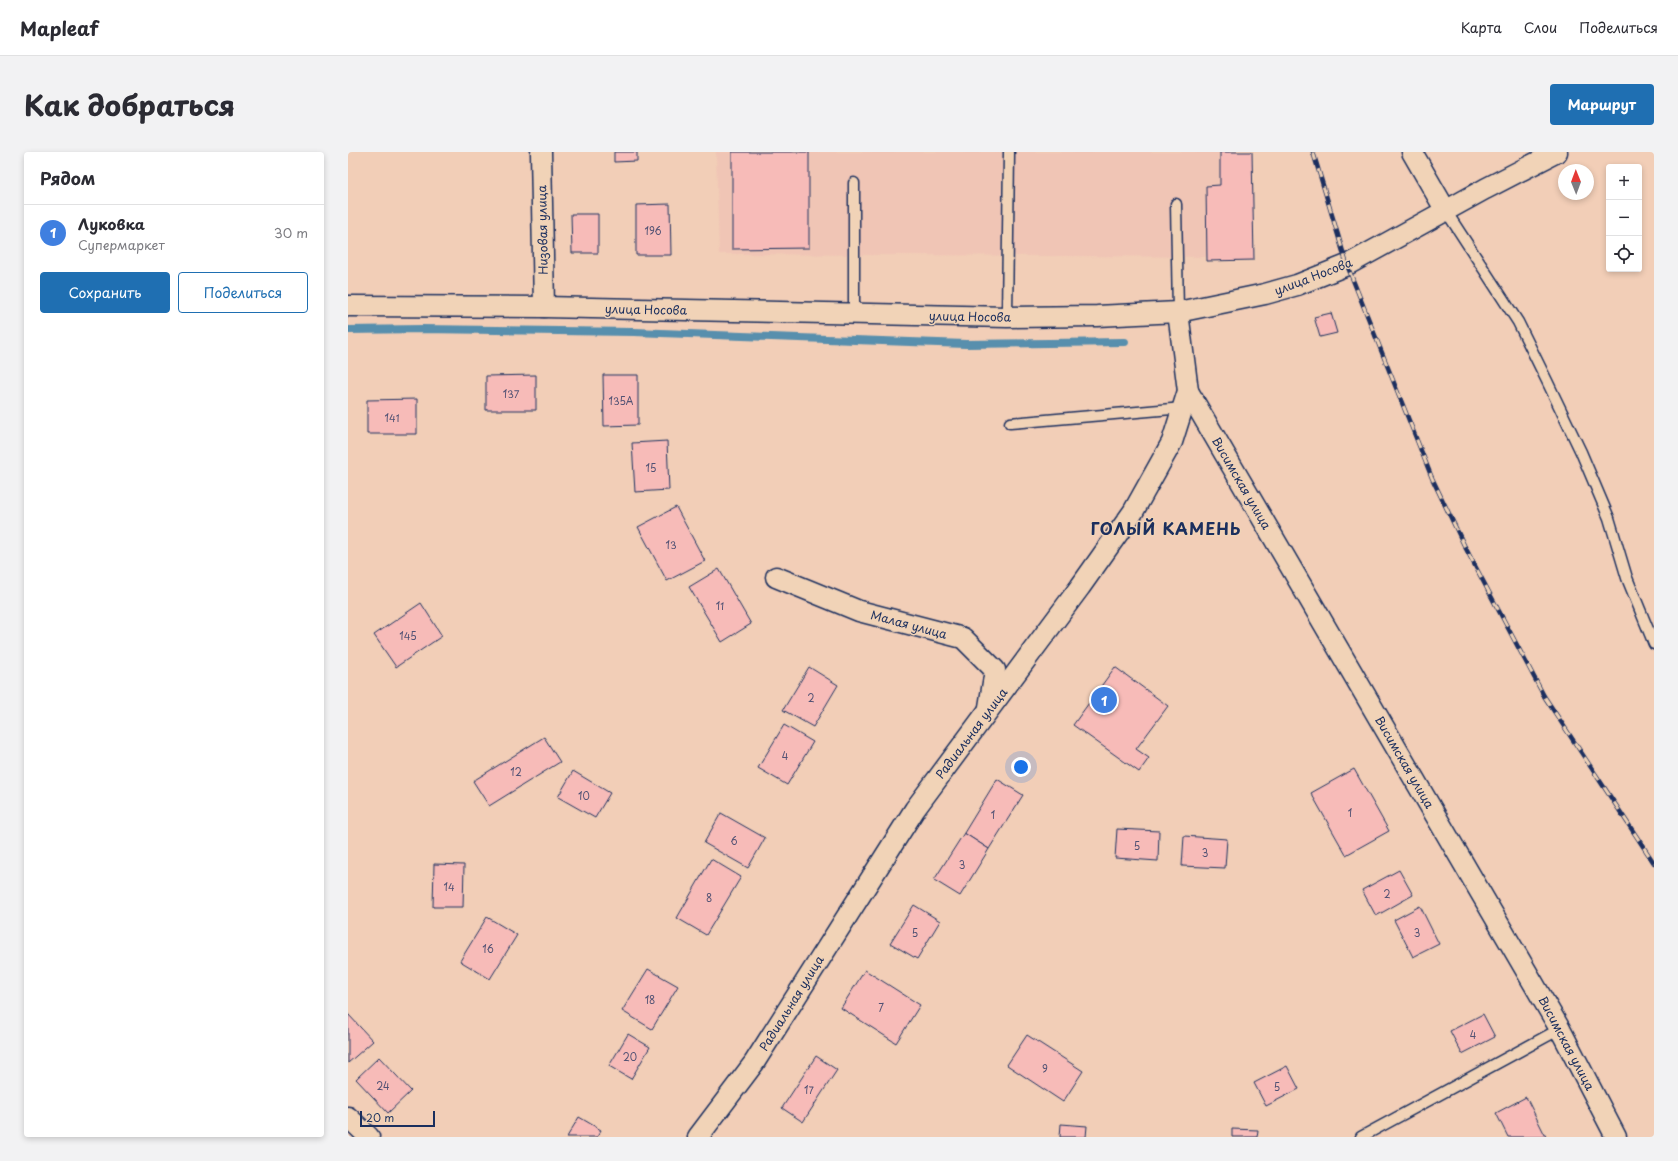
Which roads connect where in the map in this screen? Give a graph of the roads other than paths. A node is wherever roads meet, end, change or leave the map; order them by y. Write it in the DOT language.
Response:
graph roads {
  1 [pos="541,152"];
  2 [pos="1010,152"];
  3 [pos="1412,152"];
  4 [pos="1557,152"];
  5 [pos="854,183"];
  6 [pos="1176,204"];
  7 [pos="1446,211"];
  8 [pos="348,306"];
  9 [pos="544,307"];
  10 [pos="1178,312"];
  11 [pos="854,314"];
  12 [pos="1007,317"];
  13 [pos="1186,400"];
  14 [pos="1010,423"];
  15 [pos="776,577"];
  16 [pos="1654,644"];
  17 [pos="989,709"];
  18 [pos="1560,1029"];
  19 [pos="348,1117"];
  20 [pos="369,1137"];
  21 [pos="698,1137"];
  22 [pos="1361,1137"];
  23 [pos="1616,1137"];
  1 -- 9 [label="street, Низовая улица"];
  2 -- 12 [label="lane"];
  3 -- 7 [label="street"];
  4 -- 7 [label="street, улица Носова"];
  5 -- 11 [label="lane"];
  6 -- 10 [label="lane"];
  7 -- 10 [label="street, улица Носова"];
  7 -- 16 [label="lane"];
  8 -- 9 [label="street, улица Носова"];
  9 -- 11 [label="street, улица Носова"];
  10 -- 12 [label="street, улица Носова"];
  10 -- 13 [label="street, Радиальная улица"];
  11 -- 12 [label="street, улица Носова"];
  13 -- 14 [label="lane"];
  13 -- 17 [label="street, Радиальная улица"];
  13 -- 18 [label="street, Висимская улица"];
  15 -- 17 [label="street, Малая улица"];
  17 -- 21 [label="street, Радиальная улица"];
  18 -- 22 [label="lane"];
  18 -- 23 [label="street, Висимская улица"];
  19 -- 20 [label="street"];
}
